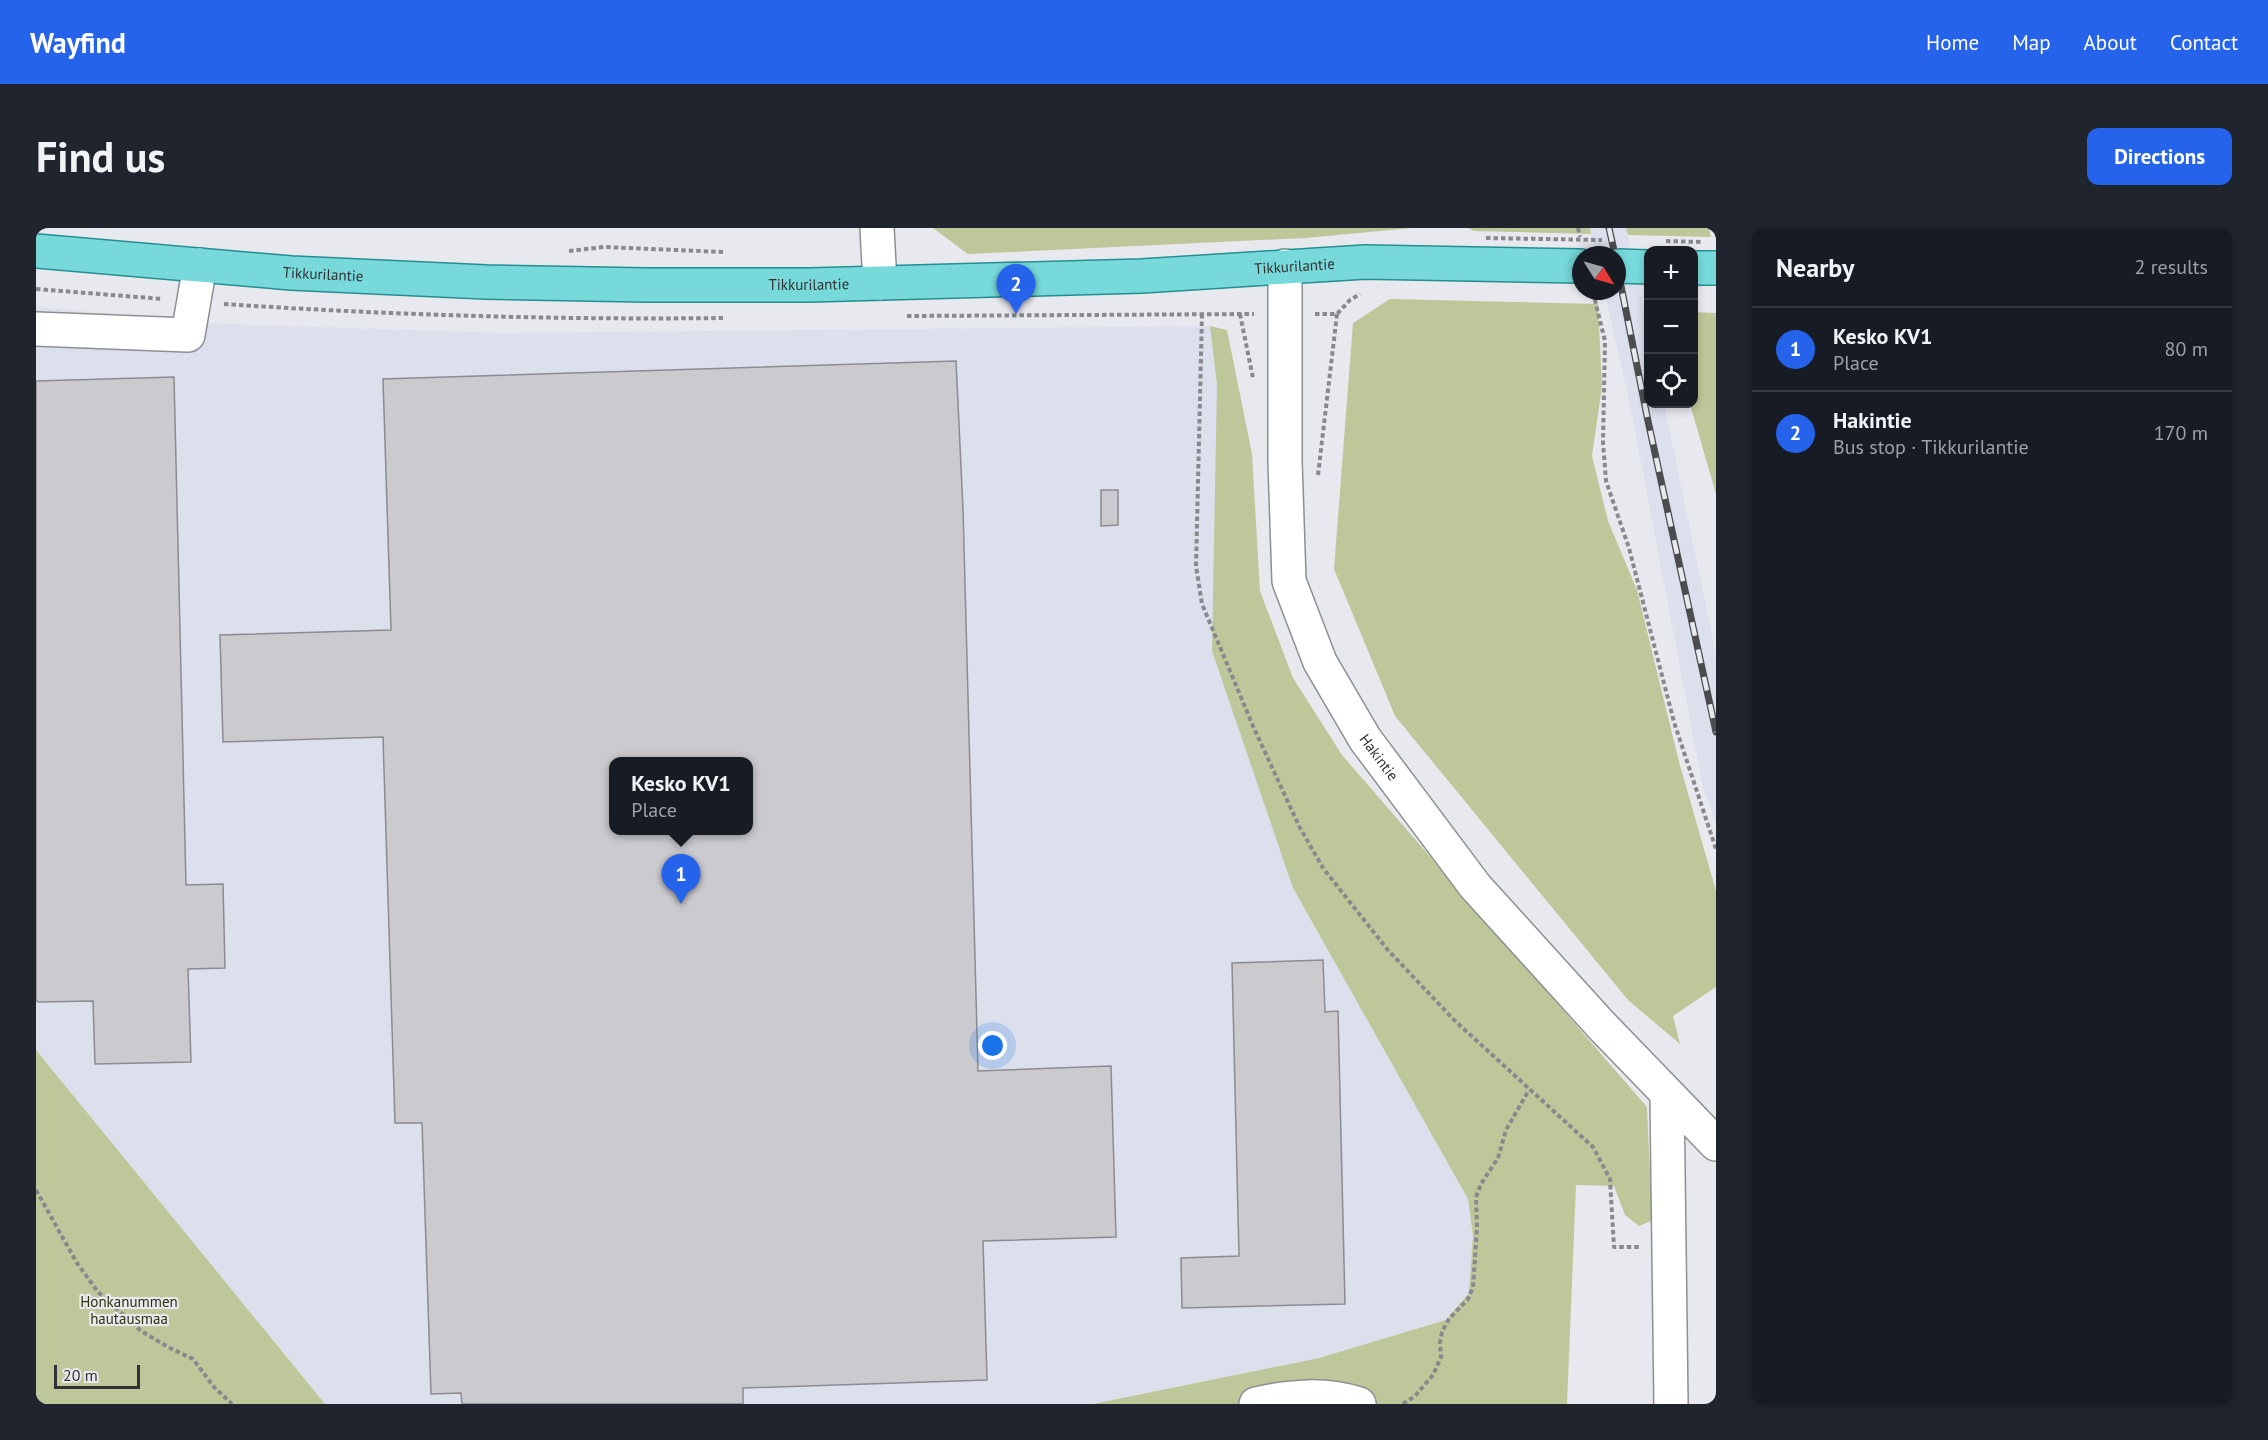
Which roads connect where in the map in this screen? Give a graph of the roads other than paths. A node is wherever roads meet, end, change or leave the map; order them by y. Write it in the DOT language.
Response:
graph roads {
  1 [pos="877,228"];
  2 [pos="36,251"];
  3 [pos="1626,253"];
  4 [pos="1644,254"];
  5 [pos="1572,265"];
  6 [pos="200,266"];
  7 [pos="1285,266"];
  8 [pos="880,283"];
  9 [pos="36,328"];
  10 [pos="1667,1094"];
  11 [pos="1716,1144"];
  12 [pos="1256,1404"];
  13 [pos="1359,1404"];
  14 [pos="1671,1404"];
  1 -- 8 [label="street"];
  2 -- 6 [label="main road, Tikkurilantie"];
  3 -- 4 [label="main road, bridge"];
  5 -- 7 [label="main road, Tikkurilantie"];
  6 -- 8 [label="main road, Tikkurilantie"];
  6 -- 9 [label="street"];
  7 -- 8 [label="main road, Tikkurilantie"];
  7 -- 10 [label="street, Hakintie"];
  10 -- 11 [label="street, Hakintie"];
  10 -- 14 [label="street"];
  12 -- 13 [label="street"];
}
